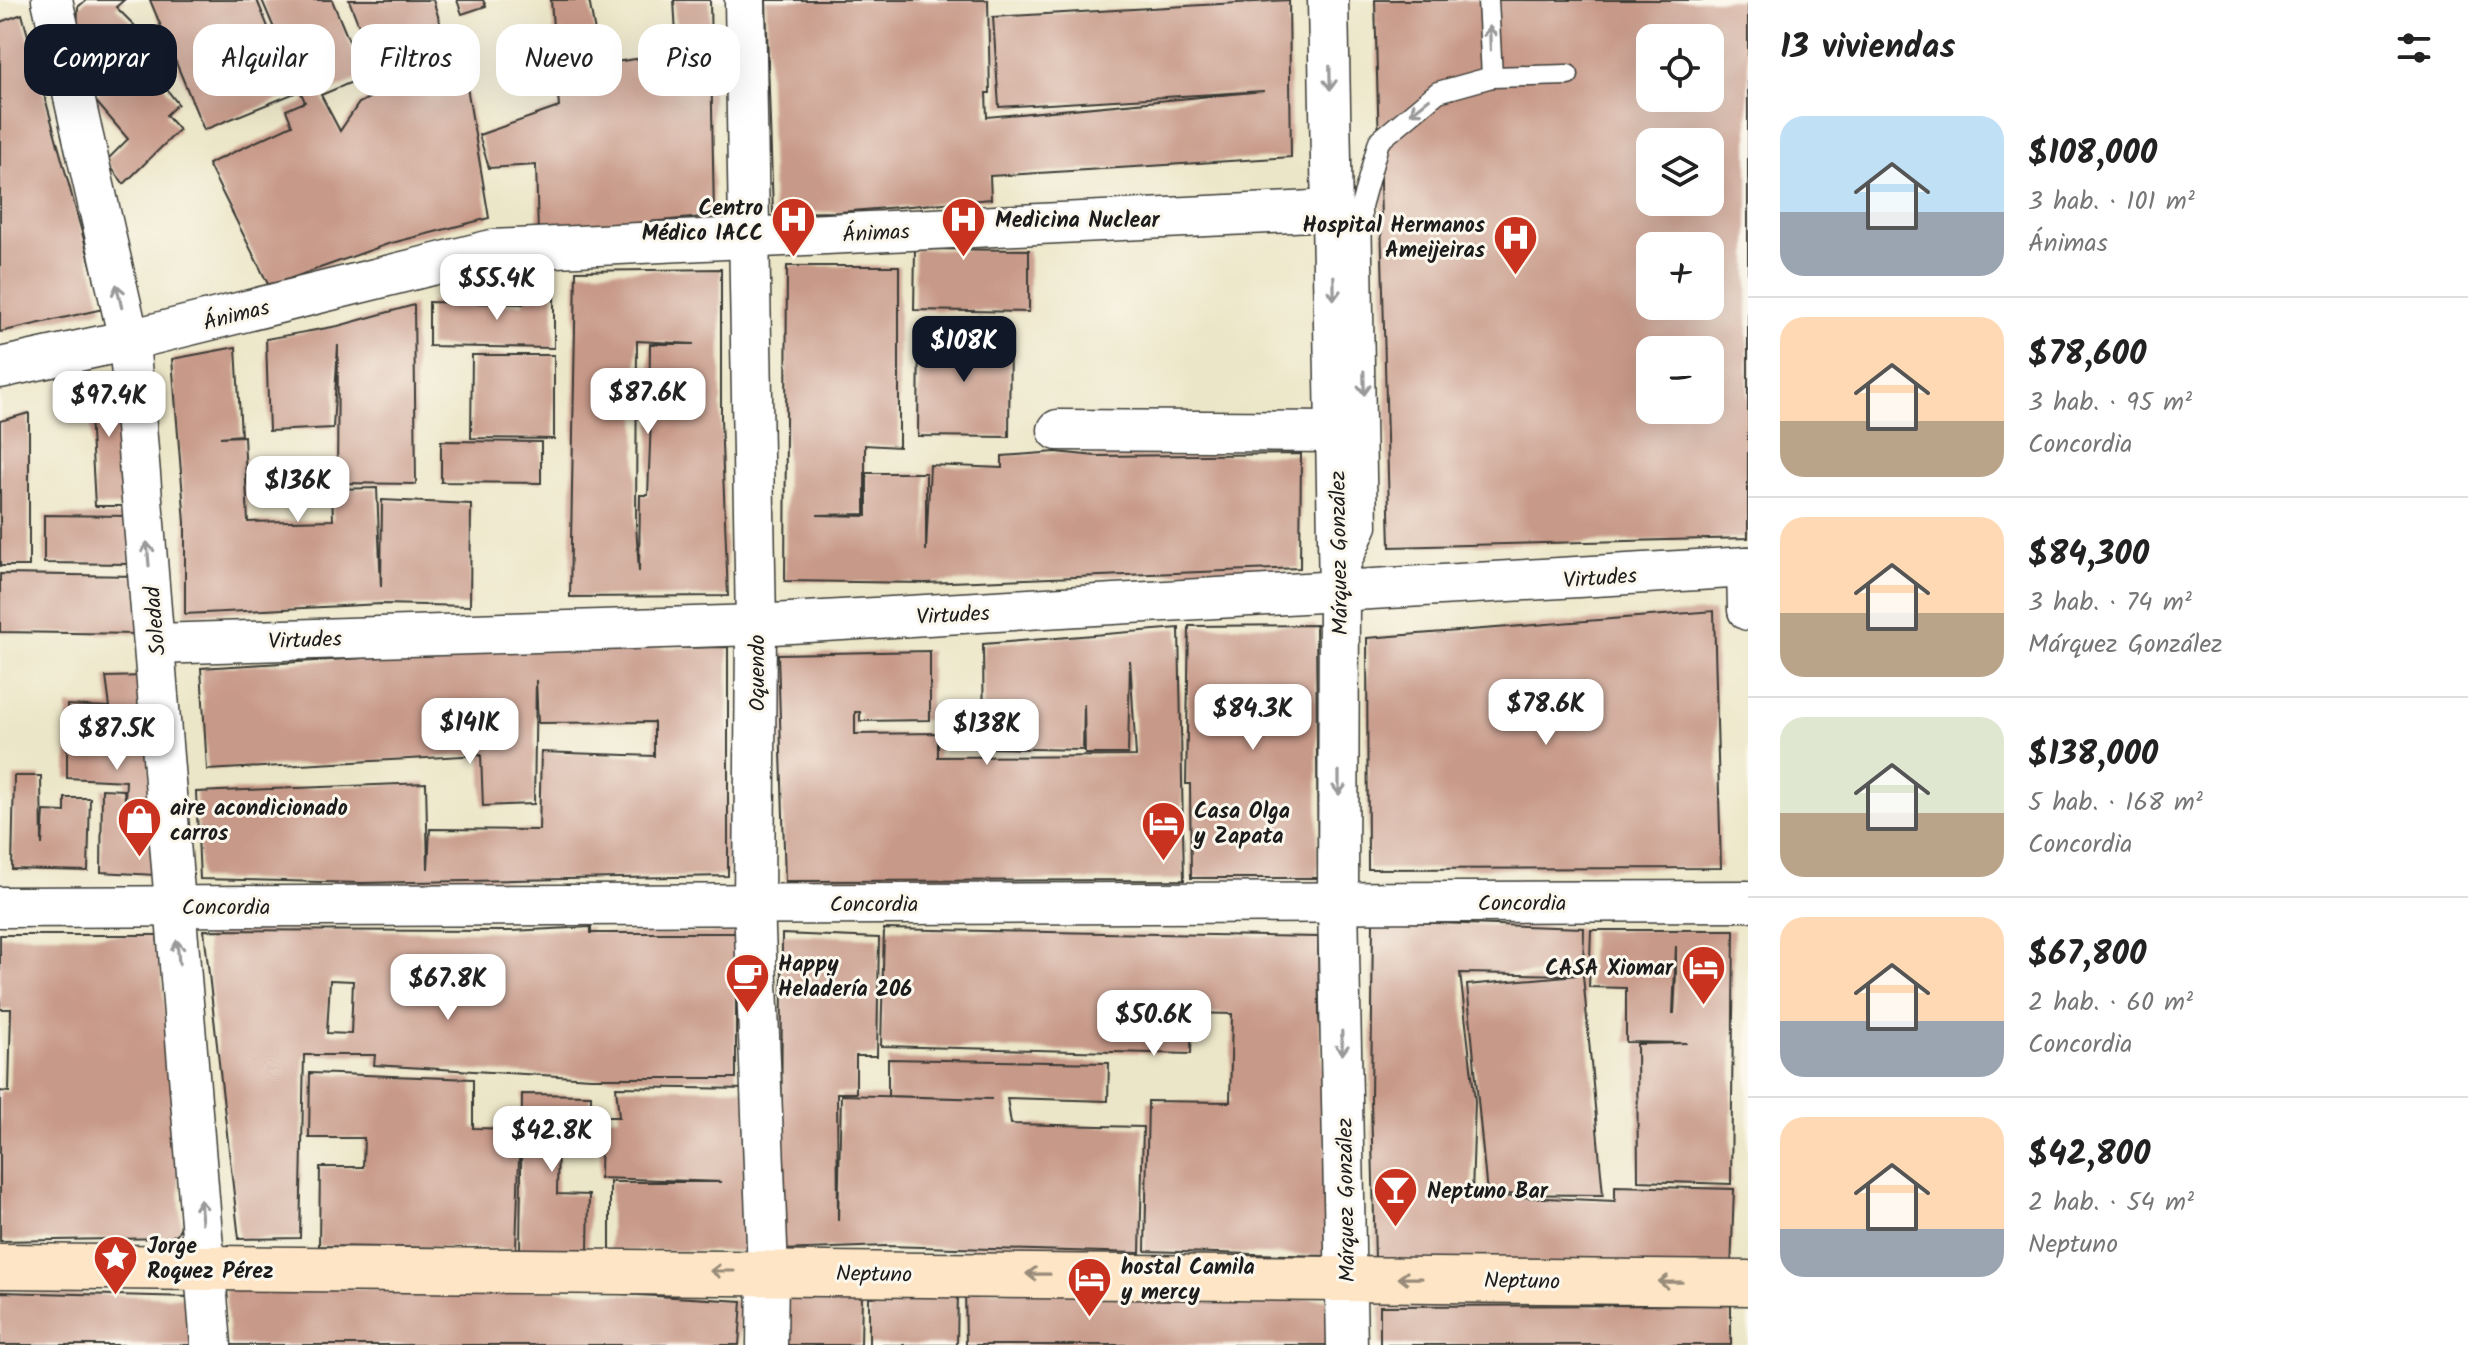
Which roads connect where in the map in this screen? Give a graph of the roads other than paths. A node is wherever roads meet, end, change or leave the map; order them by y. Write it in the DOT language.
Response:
graph roads {
  1 [pos="52,0"];
  2 [pos="745,0"];
  3 [pos="1328,0"];
  4 [pos="1488,0"];
  5 [pos="1568,75"];
  6 [pos="1492,77"];
  7 [pos="1333,210"];
  8 [pos="752,238"];
  9 [pos="129,340"];
  10 [pos="0,368"];
  11 [pos="1058,430"];
  12 [pos="1336,432"];
  13 [pos="1748,567"];
  14 [pos="1339,593"];
  15 [pos="1748,610"];
  16 [pos="756,625"];
  17 [pos="156,644"];
  18 [pos="1748,901"];
  19 [pos="1338,902"];
  20 [pos="754,904"];
  21 [pos="174,906"];
  22 [pos="0,907"];
  23 [pos="0,1266"];
  24 [pos="205,1268"];
  25 [pos="768,1272"];
  26 [pos="1347,1278"];
  27 [pos="1748,1283"];
  28 [pos="211,1345"];
  29 [pos="767,1345"];
  30 [pos="1347,1345"];
  9 -- 1 [label="street, Soledad, one-way"];
  2 -- 8 [label="street, Oquendo"];
  3 -- 7 [label="street, Márquez González, one-way"];
  6 -- 4 [label="lane, one-way"];
  5 -- 6 [label="lane"];
  6 -- 14 [label="lane, one-way"];
  7 -- 8 [label="street, Ánimas"];
  7 -- 12 [label="street, Márquez González, one-way"];
  8 -- 9 [label="street, Ánimas"];
  8 -- 16 [label="street, Oquendo"];
  9 -- 10 [label="street, Ánimas"];
  17 -- 9 [label="street, Soledad, one-way"];
  11 -- 12 [label="street"];
  12 -- 14 [label="street, Márquez González"];
  13 -- 14 [label="street, Virtudes"];
  13 -- 15 [label="street"];
  14 -- 16 [label="street, Virtudes"];
  14 -- 19 [label="street, Márquez González, one-way"];
  16 -- 17 [label="street, Virtudes"];
  16 -- 20 [label="street, Oquendo"];
  17 -- 21 [label="street, Soledad"];
  18 -- 19 [label="street, Concordia"];
  19 -- 20 [label="street, Concordia"];
  19 -- 26 [label="street, Márquez González, one-way"];
  20 -- 21 [label="street, Concordia"];
  20 -- 25 [label="street, Oquendo"];
  21 -- 22 [label="street, Concordia"];
  24 -- 21 [label="street, Soledad, one-way"];
  23 -- 24 [label="street, Neptuno"];
  25 -- 24 [label="street, Neptuno, one-way"];
  24 -- 28 [label="street, Soledad"];
  26 -- 25 [label="street, Neptuno, one-way"];
  25 -- 29 [label="street, Oquendo"];
  27 -- 26 [label="street, Neptuno, one-way"];
  26 -- 30 [label="street, Márquez González"];
}
